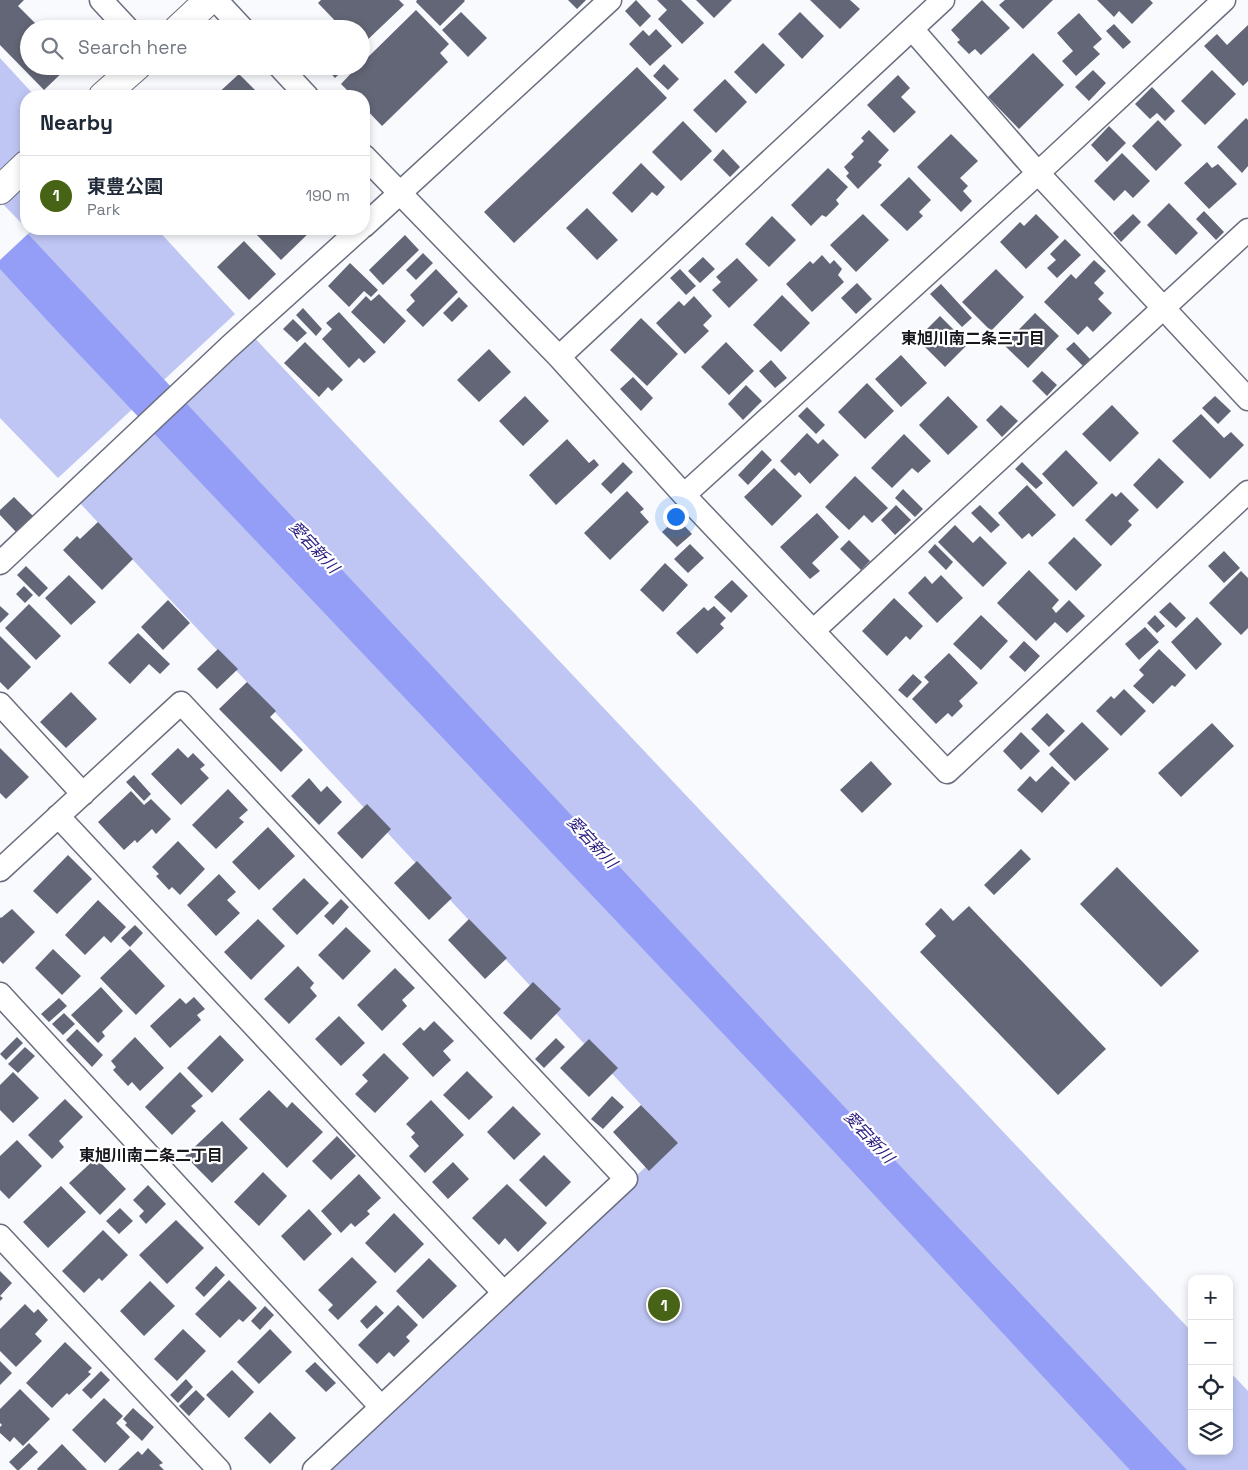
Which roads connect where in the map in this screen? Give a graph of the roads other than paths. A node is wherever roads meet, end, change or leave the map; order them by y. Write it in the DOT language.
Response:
graph roads {
  1 [pos="101,0"];
  2 [pos="209,0"];
  3 [pos="216,0"];
  4 [pos="610,0"];
  5 [pos="943,0"];
  6 [pos="1224,0"];
  7 [pos="120,20"];
  8 [pos="188,20"];
  9 [pos="235,20"];
  10 [pos="912,29"];
  11 [pos="127,75"];
  12 [pos="287,75"];
  13 [pos="110,90"];
  14 [pos="301,90"];
  15 [pos="370,162"];
  16 [pos="20,171"];
  17 [pos="1038,173"];
  18 [pos="0,190"];
  19 [pos="400,193"];
  20 [pos="370,220"];
  21 [pos="1248,230"];
  22 [pos="353,235"];
  23 [pos="1163,308"];
  24 [pos="559,357"];
  25 [pos="1248,399"];
  26 [pos="1248,492"];
  27 [pos="684,495"];
  28 [pos="0,563"];
  29 [pos="813,631"];
  30 [pos="0,704"];
  31 [pos="82,794"];
  32 [pos="58,816"];
  33 [pos="0,870"];
  34 [pos="0,994"];
  35 [pos="0,1236"];
  36 [pos="504,1293"];
  37 [pos="381,1407"];
  38 [pos="219,1470"];
  39 [pos="314,1470"];
  1 -- 7 [label="street"];
  2 -- 8 [label="main road"];
  3 -- 9 [label="street"];
  4 -- 19 [label="street"];
  5 -- 10 [label="street"];
  6 -- 17 [label="street"];
  10 -- 17 [label="street"];
  10 -- 24 [label="street"];
  11 -- 13 [label="main road"];
  12 -- 14 [label="street"];
  15 -- 19 [label="street"];
  16 -- 18 [label="main road"];
  17 -- 23 [label="street"];
  17 -- 27 [label="street"];
  19 -- 20 [label="street"];
  19 -- 24 [label="street"];
  21 -- 23 [label="street"];
  22 -- 28 [label="street"];
  23 -- 25 [label="street"];
  23 -- 29 [label="street"];
  24 -- 27 [label="street"];
  26 -- 29 [label="street"];
  27 -- 29 [label="street"];
  30 -- 31 [label="street"];
  31 -- 32 [label="street"];
  31 -- 36 [label="street"];
  32 -- 33 [label="street"];
  32 -- 36 [label="street"];
  34 -- 37 [label="street"];
  35 -- 38 [label="street"];
  36 -- 37 [label="street"];
  37 -- 39 [label="street"];
}
